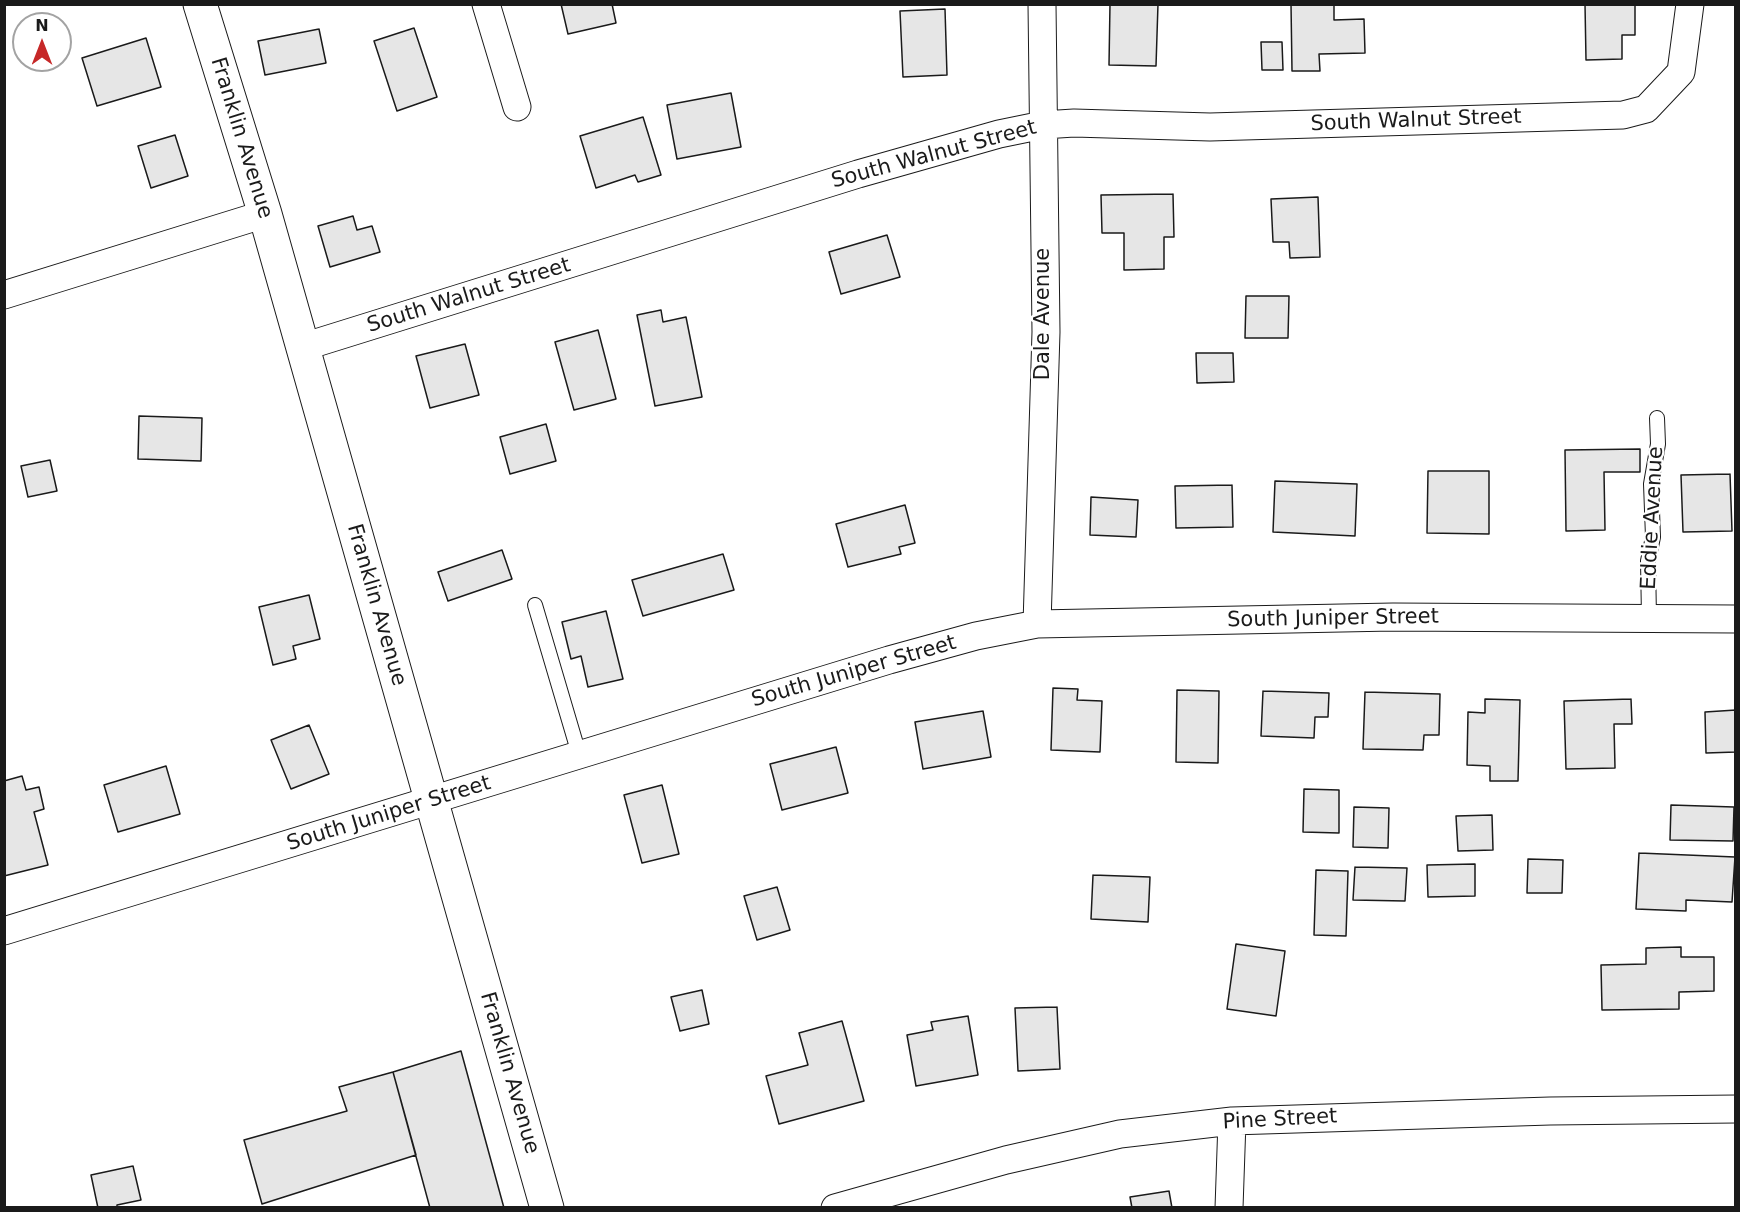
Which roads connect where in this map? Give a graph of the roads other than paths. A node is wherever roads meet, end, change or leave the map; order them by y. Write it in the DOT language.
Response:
graph roads {
  1 [pos="200,4"];
  2 [pos="486,4"];
  3 [pos="1042,4"];
  4 [pos="1690,4"];
  5 [pos="517,107"];
  6 [pos="1043,125"];
  7 [pos="265,214"];
  8 [pos="4,295"];
  9 [pos="303,347"];
  10 [pos="1657,418"];
  11 [pos="535,605"];
  12 [pos="1649,618"];
  13 [pos="1736,619"];
  14 [pos="1037,624"];
  15 [pos="579,754"];
  16 [pos="432,801"];
  17 [pos="4,932"];
  18 [pos="1736,1109"];
  19 [pos="1232,1121"];
  20 [pos="547,1208"];
  21 [pos="835,1208"];
  22 [pos="1229,1208"];
  1 -- 7 [label="street, Franklin Avenue"];
  2 -- 5 [label="street"];
  3 -- 6 [label="street, Dale Avenue"];
  4 -- 6 [label="street, South Walnut Street"];
  6 -- 9 [label="street, South Walnut Street"];
  6 -- 14 [label="street, Dale Avenue"];
  7 -- 8 [label="street"];
  7 -- 9 [label="street, Franklin Avenue"];
  9 -- 16 [label="street, Franklin Avenue"];
  10 -- 12 [label="lane, Eddie Avenue"];
  11 -- 15 [label="lane"];
  12 -- 13 [label="street, South Juniper Street"];
  12 -- 14 [label="street, South Juniper Street"];
  14 -- 15 [label="street, South Juniper Street"];
  15 -- 16 [label="street, South Juniper Street"];
  16 -- 17 [label="street, South Juniper Street"];
  16 -- 20 [label="street, Franklin Avenue"];
  18 -- 19 [label="street, Pine Street"];
  19 -- 21 [label="street, Pine Street"];
  19 -- 22 [label="street"];
}
